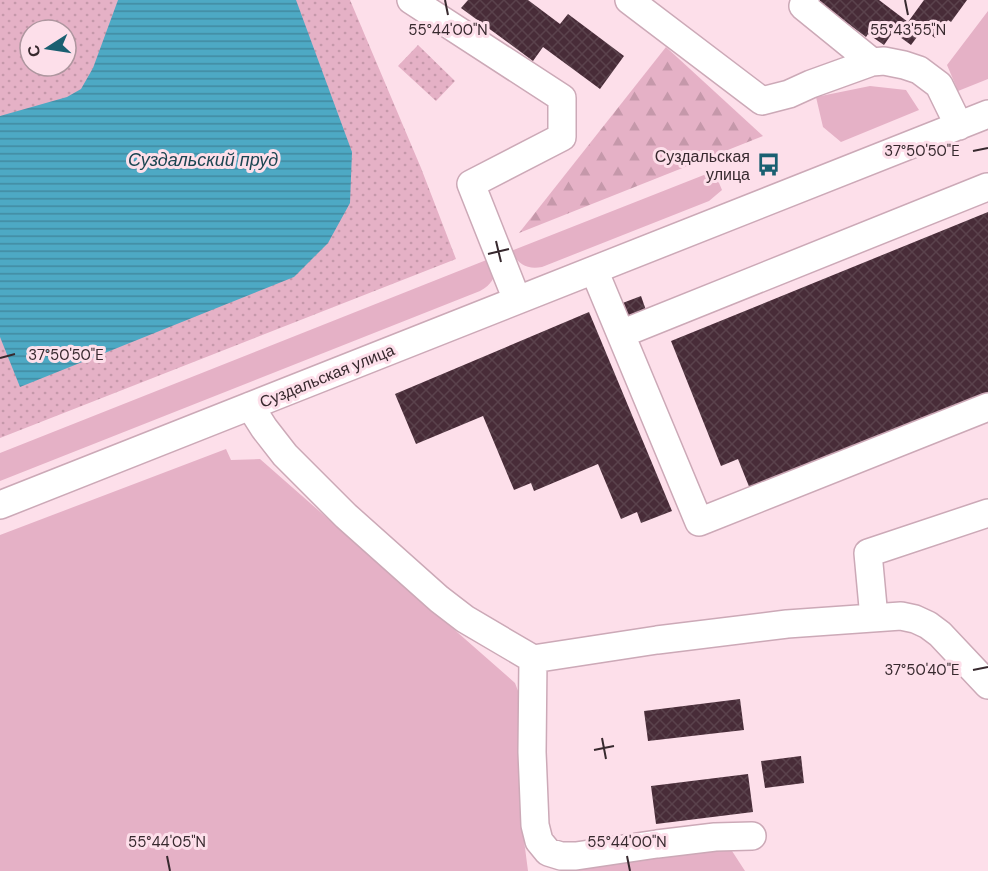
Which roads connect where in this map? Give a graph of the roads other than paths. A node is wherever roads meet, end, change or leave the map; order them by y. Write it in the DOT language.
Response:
graph roads {
  1 [pos="411,0"];
  2 [pos="629,0"];
  3 [pos="805,0"];
  4 [pos="872,62"];
  5 [pos="988,114"];
  6 [pos="959,126"];
  7 [pos="987,187"];
  8 [pos="594,270"];
  9 [pos="517,300"];
  10 [pos="621,334"];
  11 [pos="250,406"];
  12 [pos="988,407"];
  13 [pos="0,505"];
  14 [pos="988,513"];
  15 [pos="874,618"];
  16 [pos="533,659"];
  17 [pos="988,686"];
  18 [pos="752,836"];
  1 -- 9 [label="street"];
  2 -- 4 [label="street"];
  3 -- 4 [label="street"];
  4 -- 6 [label="street"];
  5 -- 6 [label="street, Суздальская улица"];
  6 -- 8 [label="street, Суздальская улица"];
  7 -- 10 [label="street"];
  8 -- 9 [label="street, Суздальская улица"];
  8 -- 10 [label="street"];
  9 -- 11 [label="street, Суздальская улица"];
  10 -- 12 [label="street"];
  11 -- 13 [label="street, Суздальская улица"];
  11 -- 16 [label="street"];
  14 -- 15 [label="street"];
  15 -- 16 [label="street"];
  15 -- 17 [label="street"];
  16 -- 18 [label="street"];
}
